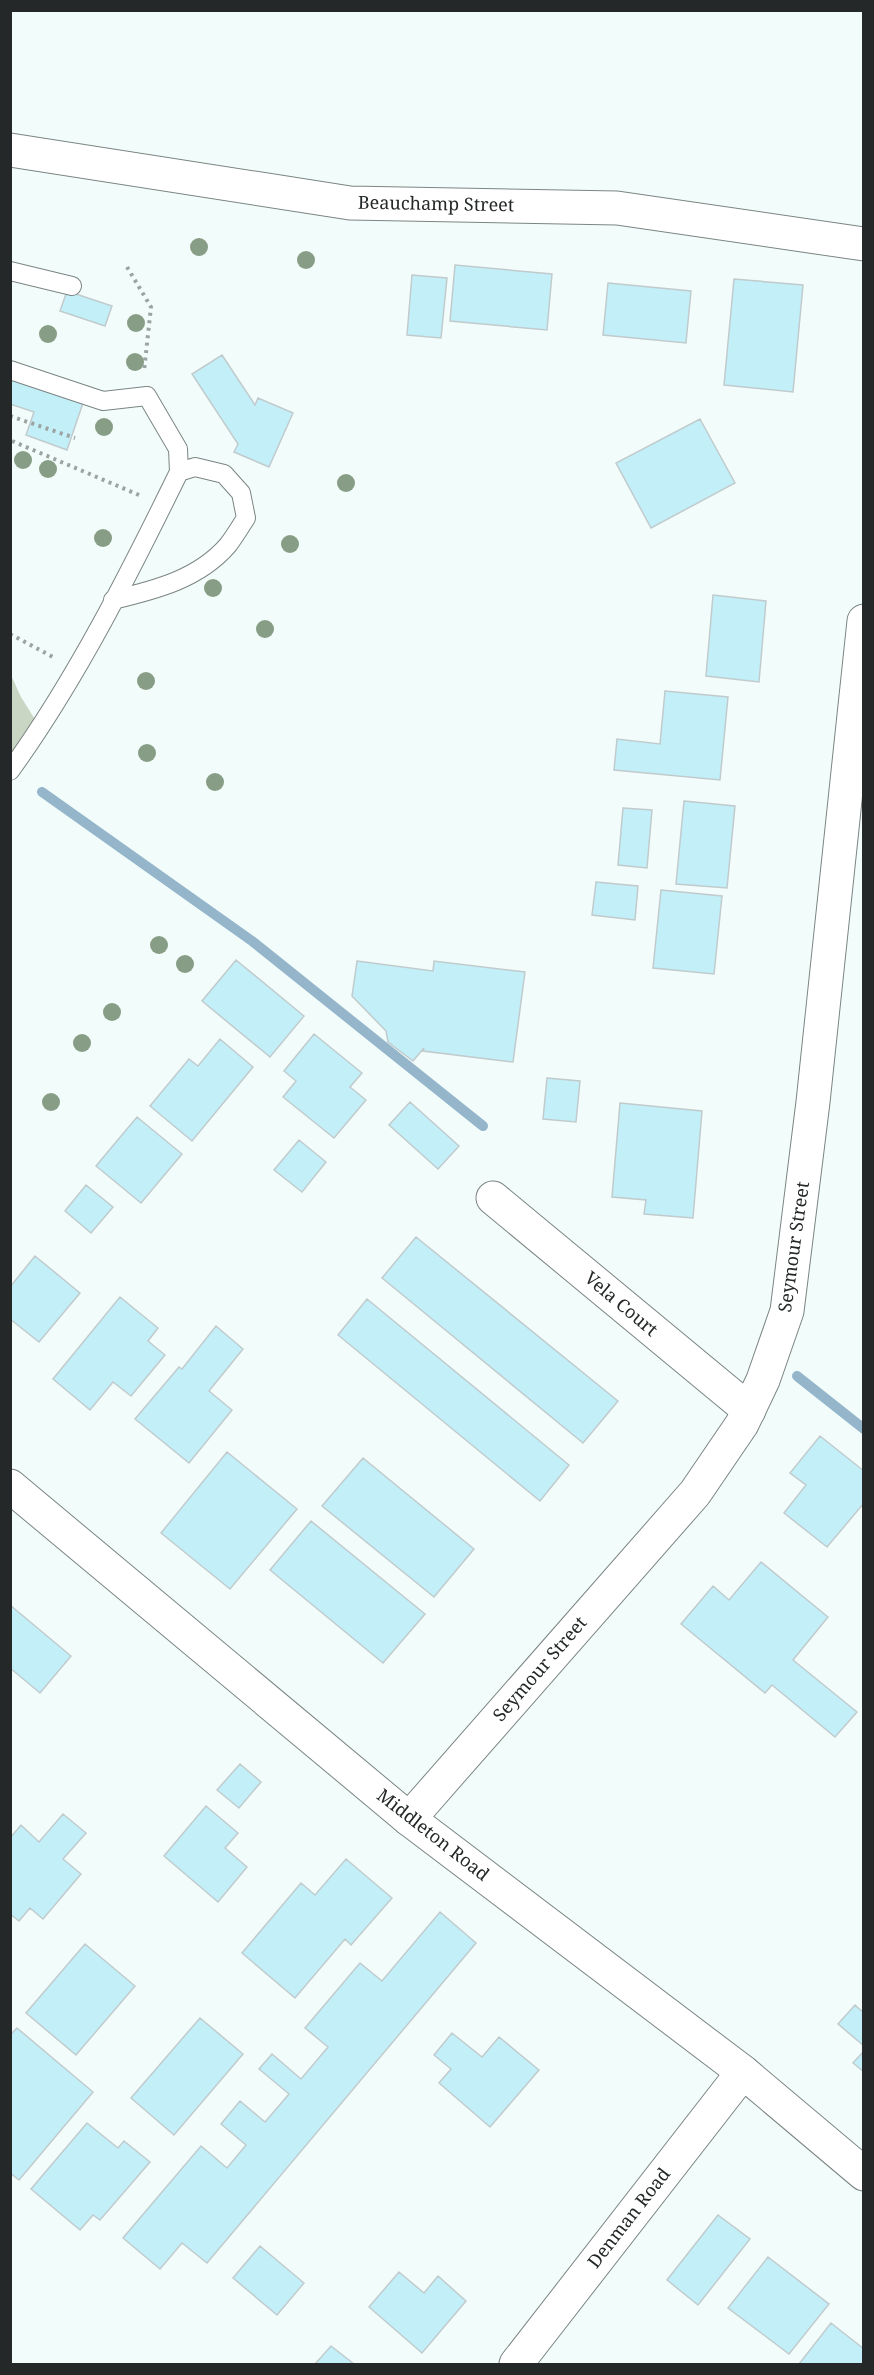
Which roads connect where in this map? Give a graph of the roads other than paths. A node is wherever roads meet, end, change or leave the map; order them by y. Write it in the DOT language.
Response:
graph roads {
  1 [pos="10,150"];
  2 [pos="864,244"];
  3 [pos="10,271"];
  4 [pos="72,286"];
  5 [pos="10,370"];
  6 [pos="179,472"];
  7 [pos="113,600"];
  8 [pos="864,621"];
  9 [pos="10,771"];
  10 [pos="493,1198"];
  11 [pos="749,1410"];
  12 [pos="10,1486"];
  13 [pos="409,1819"];
  14 [pos="742,2072"];
  15 [pos="864,2174"];
  16 [pos="516,2364"];
  1 -- 2 [label="street, Beauchamp Street"];
  3 -- 4 [label="lane"];
  5 -- 6 [label="lane"];
  6 -- 7 [label="lane"];
  6 -- 7 [label="lane"];
  7 -- 9 [label="lane"];
  8 -- 11 [label="street, Seymour Street"];
  10 -- 11 [label="street, Vela Court"];
  11 -- 13 [label="street, Seymour Street"];
  12 -- 13 [label="street, Middleton Road"];
  13 -- 14 [label="street, Middleton Road"];
  14 -- 15 [label="street, Middleton Road"];
  14 -- 16 [label="street, Denman Road"];
}
